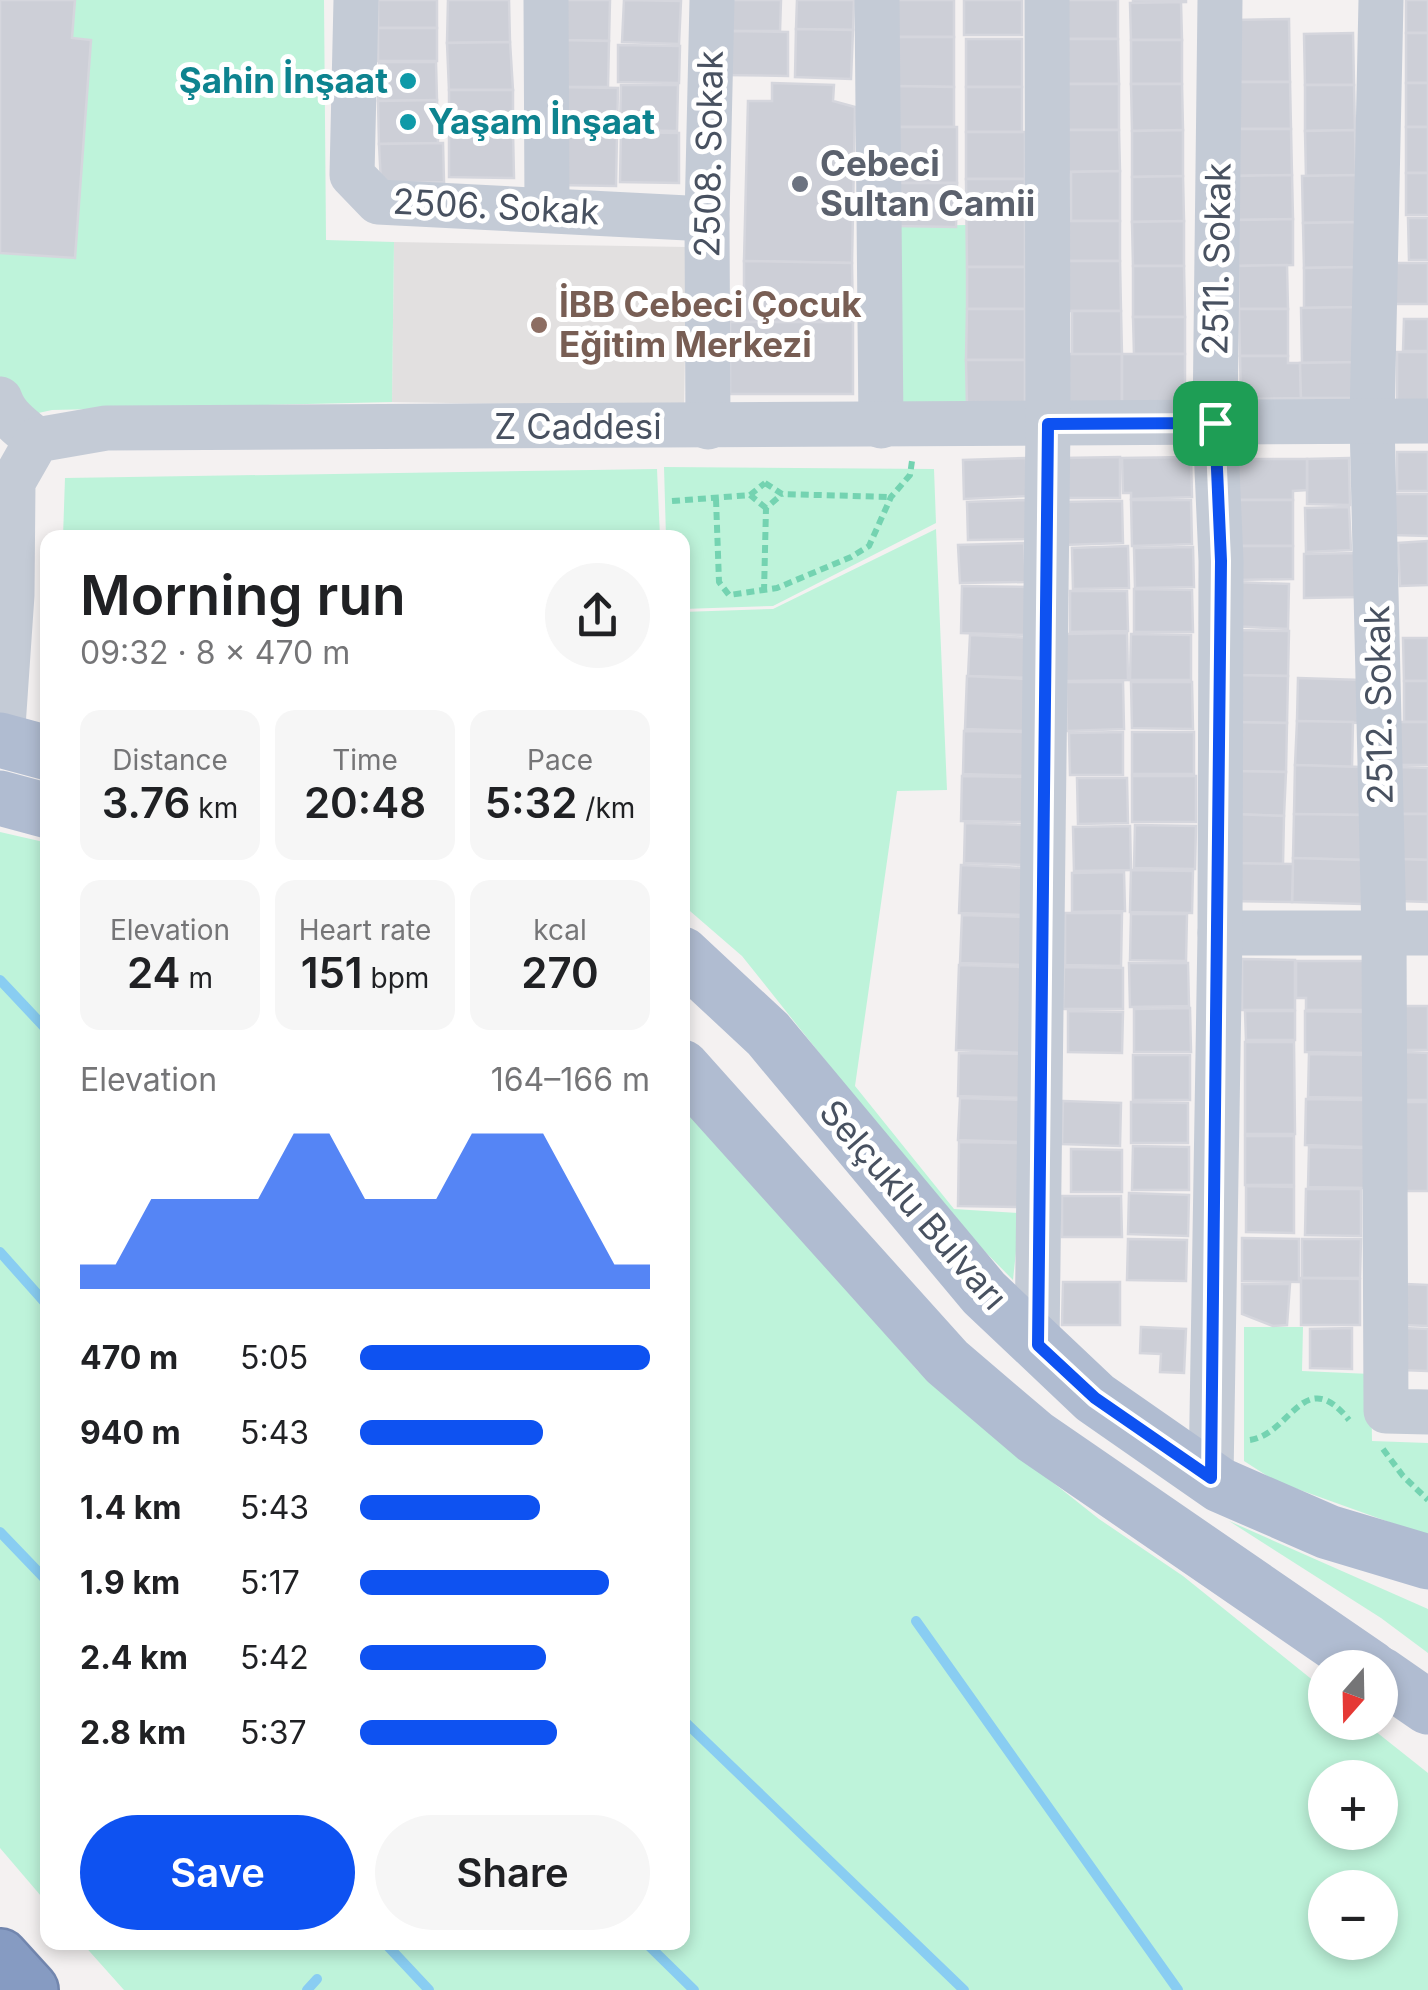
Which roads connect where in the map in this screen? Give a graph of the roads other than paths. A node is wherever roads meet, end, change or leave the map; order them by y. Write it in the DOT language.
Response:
graph roads {
  1 [pos="356,0"];
  2 [pos="546,0"];
  3 [pos="712,0"];
  4 [pos="877,0"];
  5 [pos="1047,0"];
  6 [pos="1220,0"];
  7 [pos="1380,0"];
  8 [pos="547,209"];
  9 [pos="707,219"];
  10 [pos="0,399"];
  11 [pos="1428,420"];
  12 [pos="1372,421"];
  13 [pos="1215,423"];
  14 [pos="1048,424"];
  15 [pos="881,426"];
  16 [pos="708,427"];
  17 [pos="37,440"];
  18 [pos="17,745"];
  19 [pos="0,798"];
  20 [pos="40,808"];
  21 [pos="1220,933"];
  22 [pos="1406,934"];
  23 [pos="690,961"];
  24 [pos="690,1076"];
  25 [pos="1038,1345"];
  26 [pos="1397,1419"];
  27 [pos="1212,1458"];
  28 [pos="1428,1562"];
  29 [pos="1345,1650"];
  30 [pos="1398,1676"];
  31 [pos="1428,1682"];
  32 [pos="1398,1686"];
  33 [pos="1428,1707"];
  34 [pos="0,1958"];
  35 [pos="30,1990"];
  1 -- 8 [label="street, 2506. Sokak"];
  2 -- 8 [label="street"];
  3 -- 9 [label="street, 2508. Sokak"];
  4 -- 15 [label="street"];
  5 -- 14 [label="street"];
  6 -- 13 [label="street, 2511. Sokak"];
  7 -- 12 [label="street, 2512. Sokak"];
  8 -- 9 [label="street, 2506. Sokak"];
  9 -- 16 [label="street, 2508. Sokak"];
  10 -- 17 [label="street"];
  11 -- 12 [label="street, Z Caddesi"];
  12 -- 13 [label="street, Z Caddesi"];
  12 -- 22 [label="street, 2512. Sokak"];
  13 -- 14 [label="street, Z Caddesi"];
  13 -- 21 [label="street, 2511. Sokak"];
  14 -- 15 [label="street, Z Caddesi"];
  14 -- 25 [label="street"];
  15 -- 16 [label="street, Z Caddesi"];
  16 -- 17 [label="street, Z Caddesi"];
  17 -- 18 [label="street"];
  19 -- 20 [label="main road"];
  21 -- 22 [label="street"];
  21 -- 27 [label="street, 2511. Sokak"];
  22 -- 26 [label="street, 2512. Sokak"];
  23 -- 25 [label="main road, Selçuklu Bulvarı"];
  24 -- 29 [label="main road"];
  25 -- 27 [label="main road, Selçuklu Bulvarı"];
  27 -- 28 [label="main road, Selçuklu Bulvarı"];
  30 -- 31 [label="main road"];
  32 -- 33 [label="main road"];
  34 -- 35 [label="highway"];
}
